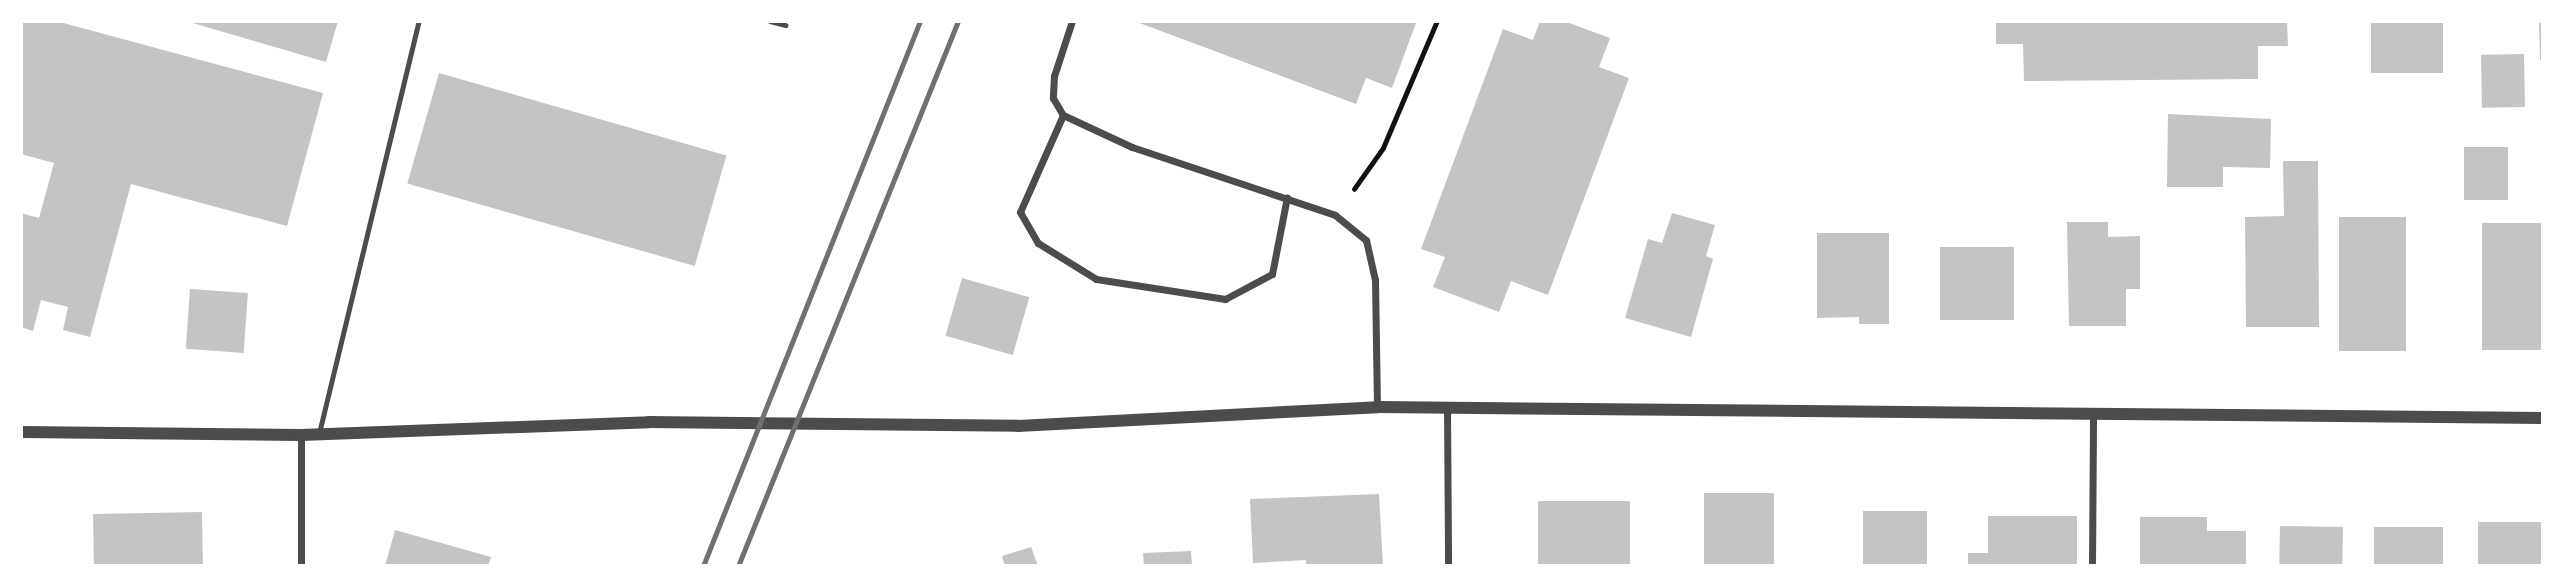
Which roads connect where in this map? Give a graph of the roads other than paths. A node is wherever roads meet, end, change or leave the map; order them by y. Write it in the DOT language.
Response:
graph roads {
  1 [pos="419,21"];
  2 [pos="770,21"];
  3 [pos="1072,21"];
  4 [pos="785,25"];
  5 [pos="1063,115"];
  6 [pos="1287,197"];
  7 [pos="1377,407"];
  8 [pos="1447,408"];
  9 [pos="2093,416"];
  10 [pos="2543,418"];
  11 [pos="21,432"];
  12 [pos="301,435"];
  13 [pos="319,435"];
  14 [pos="302,566"];
  15 [pos="1448,566"];
  16 [pos="2092,566"];
  1 -- 13 [label="lane"];
  2 -- 4 [label="lane"];
  3 -- 5 [label="street"];
  5 -- 6 [label="street"];
  5 -- 6 [label="street"];
  6 -- 7 [label="street"];
  7 -- 8 [label="street"];
  7 -- 13 [label="street"];
  8 -- 9 [label="street"];
  8 -- 15 [label="street"];
  9 -- 10 [label="street"];
  9 -- 16 [label="street"];
  11 -- 12 [label="street"];
  12 -- 13 [label="street"];
  12 -- 14 [label="street"];
}
